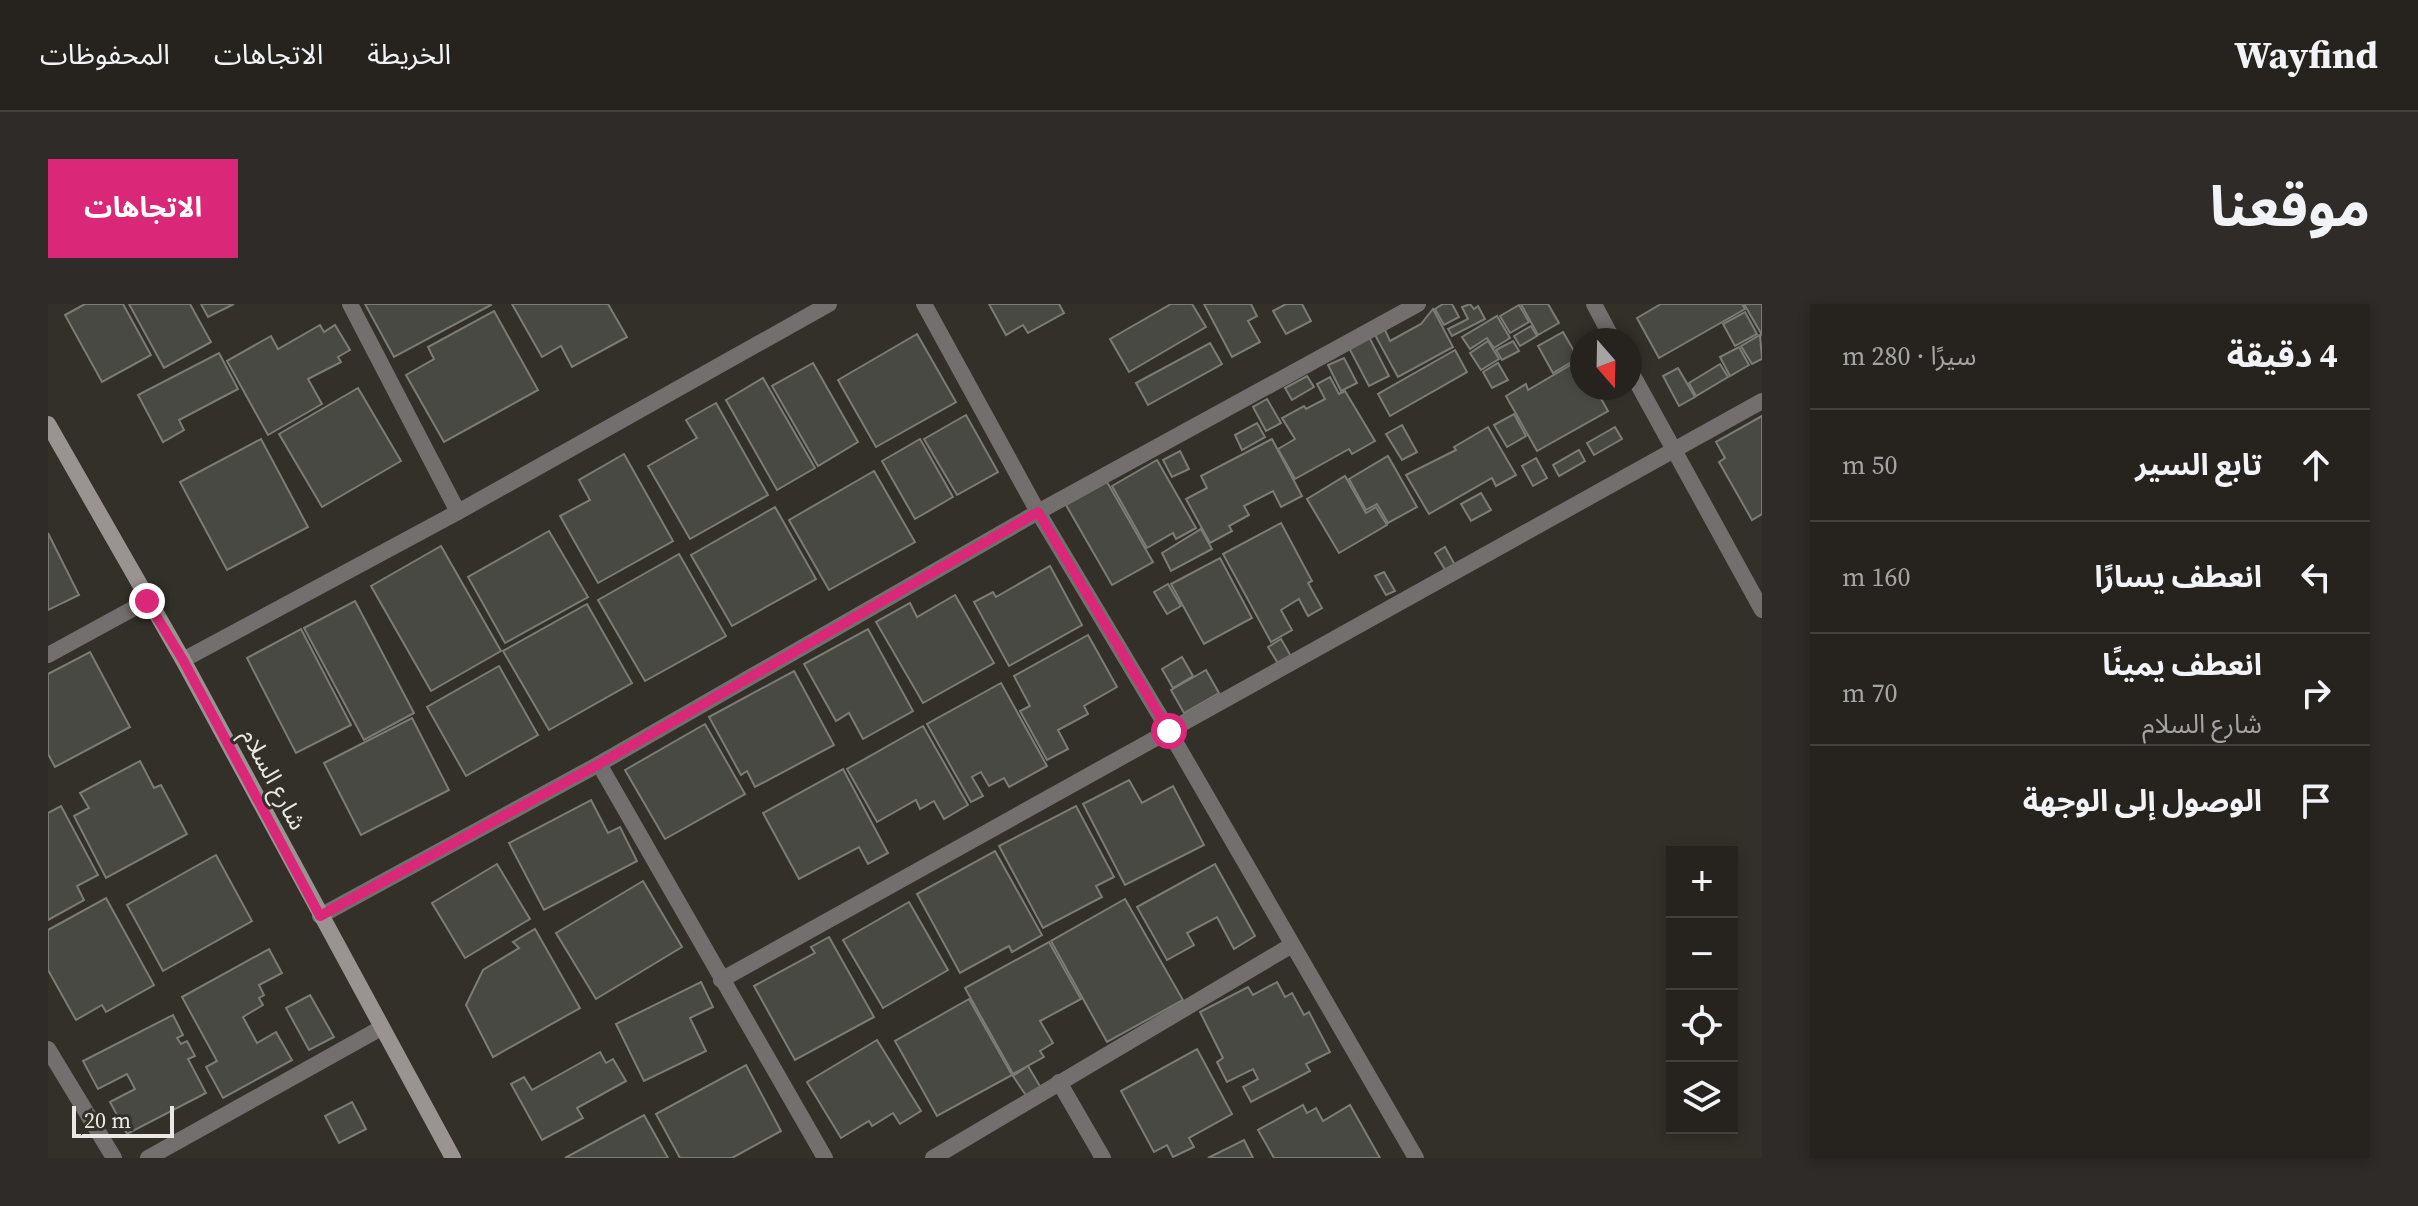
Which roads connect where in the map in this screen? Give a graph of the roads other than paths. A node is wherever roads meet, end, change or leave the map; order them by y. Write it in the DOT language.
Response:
graph roads {
  1 [pos="350,304"];
  2 [pos="829,304"];
  3 [pos="924,304"];
  4 [pos="1418,304"];
  5 [pos="1594,304"];
  6 [pos="1607,328"];
  7 [pos="1642,392"];
  8 [pos="1762,401"];
  9 [pos="48,424"];
  10 [pos="1675,451"];
  11 [pos="458,512"];
  12 [pos="1038,512"];
  13 [pos="147,601"];
  14 [pos="1762,610"];
  15 [pos="48,655"];
  16 [pos="183,660"];
  17 [pos="1169,731"];
  18 [pos="599,764"];
  19 [pos="320,916"];
  20 [pos="1292,945"];
  21 [pos="721,980"];
  22 [pos="381,1028"];
  23 [pos="48,1049"];
  24 [pos="1059,1082"];
  25 [pos="114,1158"];
  26 [pos="148,1158"];
  27 [pos="453,1158"];
  28 [pos="825,1158"];
  29 [pos="933,1158"];
  30 [pos="1103,1158"];
  31 [pos="1416,1158"];
  1 -- 11 [label="street"];
  2 -- 11 [label="street"];
  3 -- 12 [label="street"];
  4 -- 12 [label="street"];
  5 -- 6 [label="street"];
  7 -- 10 [label="street"];
  8 -- 10 [label="street"];
  9 -- 13 [label="street, شارع السلام"];
  10 -- 14 [label="street"];
  10 -- 17 [label="street"];
  11 -- 16 [label="street"];
  12 -- 17 [label="street"];
  12 -- 18 [label="street"];
  13 -- 15 [label="street"];
  13 -- 16 [label="street, شارع السلام"];
  16 -- 19 [label="street, شارع السلام"];
  17 -- 20 [label="street"];
  17 -- 21 [label="street"];
  18 -- 19 [label="street"];
  18 -- 21 [label="street"];
  19 -- 22 [label="street, شارع السلام"];
  20 -- 24 [label="street"];
  20 -- 31 [label="street"];
  21 -- 28 [label="street"];
  22 -- 26 [label="street"];
  22 -- 27 [label="street, شارع السلام"];
  23 -- 25 [label="street"];
  24 -- 29 [label="street"];
  24 -- 30 [label="street"];
}
